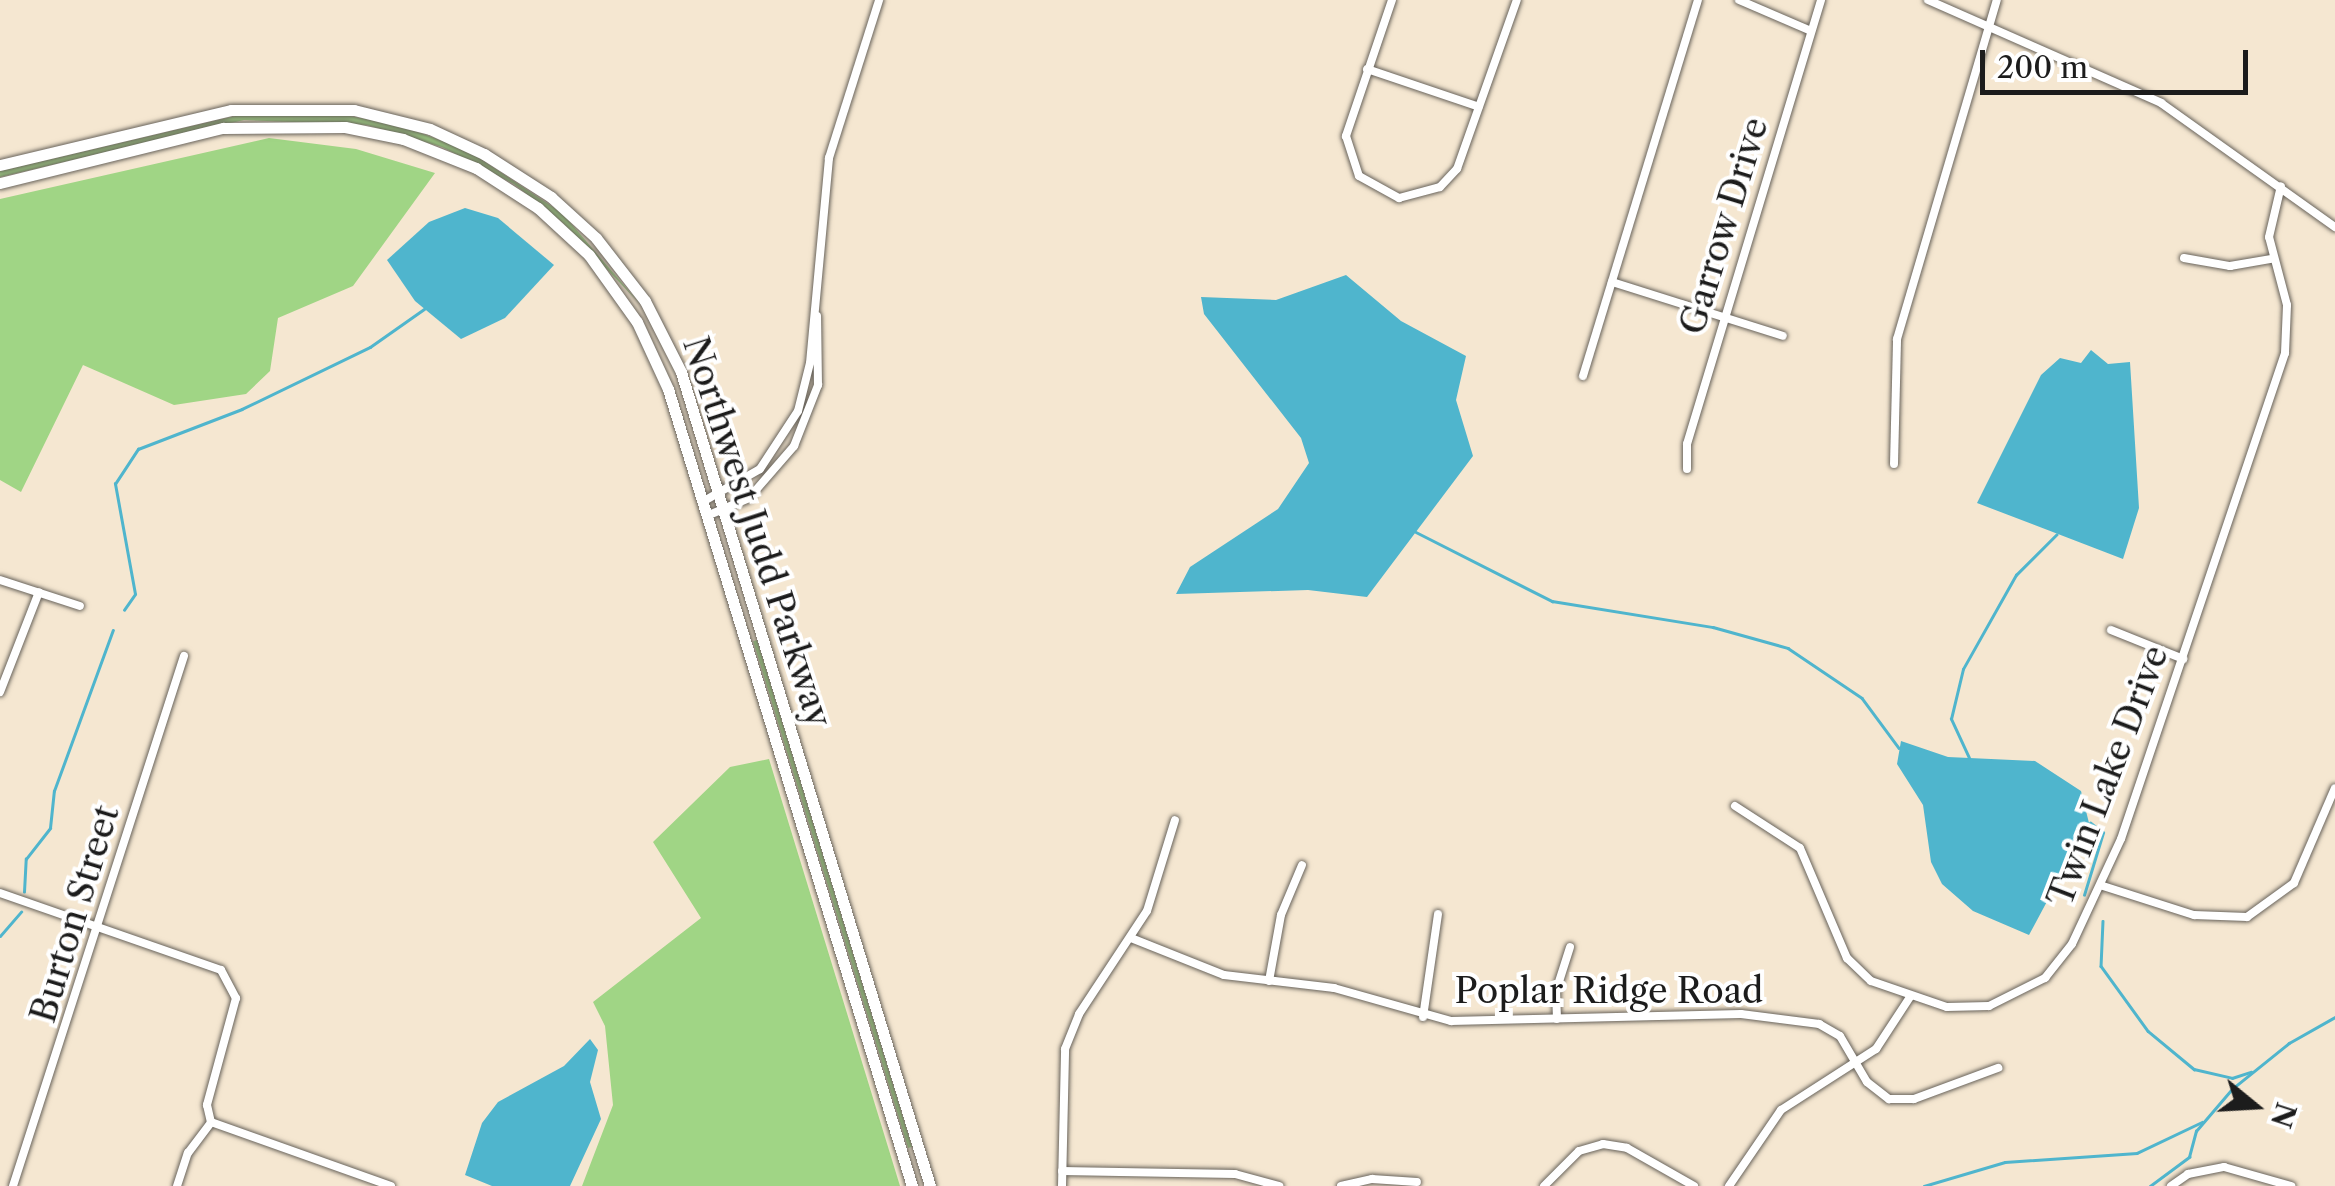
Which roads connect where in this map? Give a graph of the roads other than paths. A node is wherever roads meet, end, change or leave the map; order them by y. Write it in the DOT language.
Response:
graph roads {
  1 [pos="879,0"];
  2 [pos="1392,0"];
  3 [pos="1518,0"];
  4 [pos="1698,0"];
  5 [pos="1739,0"];
  6 [pos="1821,0"];
  7 [pos="1928,0"];
  8 [pos="1997,0"];
  9 [pos="1988,24"];
  10 [pos="1811,32"];
  11 [pos="1367,69"];
  12 [pos="1479,107"];
  13 [pos="0,165"];
  14 [pos="0,183"];
  15 [pos="2281,186"];
  16 [pos="2335,227"];
  17 [pos="2184,258"];
  18 [pos="2270,259"];
  19 [pos="1612,282"];
  20 [pos="816,312"];
  21 [pos="1725,318"];
  22 [pos="1784,336"];
  23 [pos="1583,376"];
  24 [pos="1894,464"];
  25 [pos="1687,469"];
  26 [pos="720,496"];
  27 [pos="704,500"];
  28 [pos="724,509"];
  29 [pos="709,515"];
  30 [pos="0,580"];
  31 [pos="38,592"];
  32 [pos="80,606"];
  33 [pos="2111,630"];
  34 [pos="184,656"];
  35 [pos="2182,660"];
  36 [pos="0,692"];
  37 [pos="2334,794"];
  38 [pos="1735,806"];
  39 [pos="1175,820"];
  40 [pos="1302,865"];
  41 [pos="2102,886"];
  42 [pos="0,893"];
  43 [pos="1438,914"];
  44 [pos="100,928"];
  45 [pos="1131,938"];
  46 [pos="1570,947"];
  47 [pos="1269,981"];
  48 [pos="1910,998"];
  49 [pos="1423,1017"];
  50 [pos="1557,1020"];
  51 [pos="1856,1062"];
  52 [pos="1998,1068"];
  53 [pos="211,1122"];
  54 [pos="1062,1171"];
  55 [pos="359,1181"];
  56 [pos="1417,1182"];
  57 [pos="13,1186"];
  58 [pos="177,1186"];
  59 [pos="391,1186"];
  60 [pos="912,1186"];
  61 [pos="930,1186"];
  62 [pos="1062,1186"];
  63 [pos="1279,1186"];
  64 [pos="1342,1186"];
  65 [pos="1544,1186"];
  66 [pos="1694,1186"];
  67 [pos="1730,1186"];
  68 [pos="2172,1186"];
  69 [pos="2291,1186"];
  1 -- 20 [label="street"];
  2 -- 11 [label="street"];
  3 -- 12 [label="street"];
  4 -- 19 [label="street"];
  5 -- 10 [label="street"];
  6 -- 10 [label="street, Garrow Drive"];
  7 -- 9 [label="street"];
  8 -- 9 [label="street"];
  9 -- 15 [label="street"];
  9 -- 24 [label="street"];
  10 -- 21 [label="street, Garrow Drive"];
  11 -- 12 [label="street"];
  11 -- 12 [label="street"];
  13 -- 26 [label="highway, Northwest Judd Parkway"];
  14 -- 27 [label="highway, Northwest Judd Parkway"];
  15 -- 16 [label="street"];
  15 -- 18 [label="street, Twin Lake Drive"];
  17 -- 18 [label="street"];
  18 -- 35 [label="street, Twin Lake Drive"];
  19 -- 21 [label="street"];
  19 -- 23 [label="street"];
  20 -- 26 [label="street"];
  20 -- 28 [label="street"];
  21 -- 22 [label="street"];
  21 -- 25 [label="street, Garrow Drive"];
  26 -- 27 [label="street"];
  26 -- 28 [label="highway, Northwest Judd Parkway"];
  27 -- 29 [label="highway, Northwest Judd Parkway"];
  28 -- 29 [label="street"];
  28 -- 61 [label="highway, Northwest Judd Parkway"];
  29 -- 60 [label="highway, Northwest Judd Parkway"];
  30 -- 31 [label="street"];
  31 -- 32 [label="street"];
  31 -- 36 [label="street"];
  33 -- 35 [label="street"];
  34 -- 44 [label="street, Burton Street"];
  35 -- 41 [label="street, Twin Lake Drive"];
  37 -- 41 [label="street"];
  38 -- 48 [label="street, Twin Lake Drive"];
  39 -- 45 [label="street"];
  40 -- 47 [label="street"];
  41 -- 48 [label="street, Twin Lake Drive"];
  42 -- 44 [label="street"];
  43 -- 49 [label="street"];
  44 -- 53 [label="street"];
  44 -- 57 [label="street, Burton Street"];
  45 -- 47 [label="street, Poplar Ridge Road"];
  45 -- 54 [label="street"];
  46 -- 50 [label="street"];
  47 -- 49 [label="street, Poplar Ridge Road"];
  48 -- 51 [label="street"];
  49 -- 50 [label="street, Poplar Ridge Road"];
  50 -- 51 [label="street, Poplar Ridge Road"];
  51 -- 52 [label="street, Poplar Ridge Road"];
  51 -- 67 [label="street"];
  53 -- 55 [label="street"];
  53 -- 58 [label="street"];
  54 -- 62 [label="street"];
  54 -- 63 [label="street"];
  55 -- 59 [label="street"];
  56 -- 64 [label="street"];
  65 -- 66 [label="street"];
  68 -- 69 [label="street"];
}
